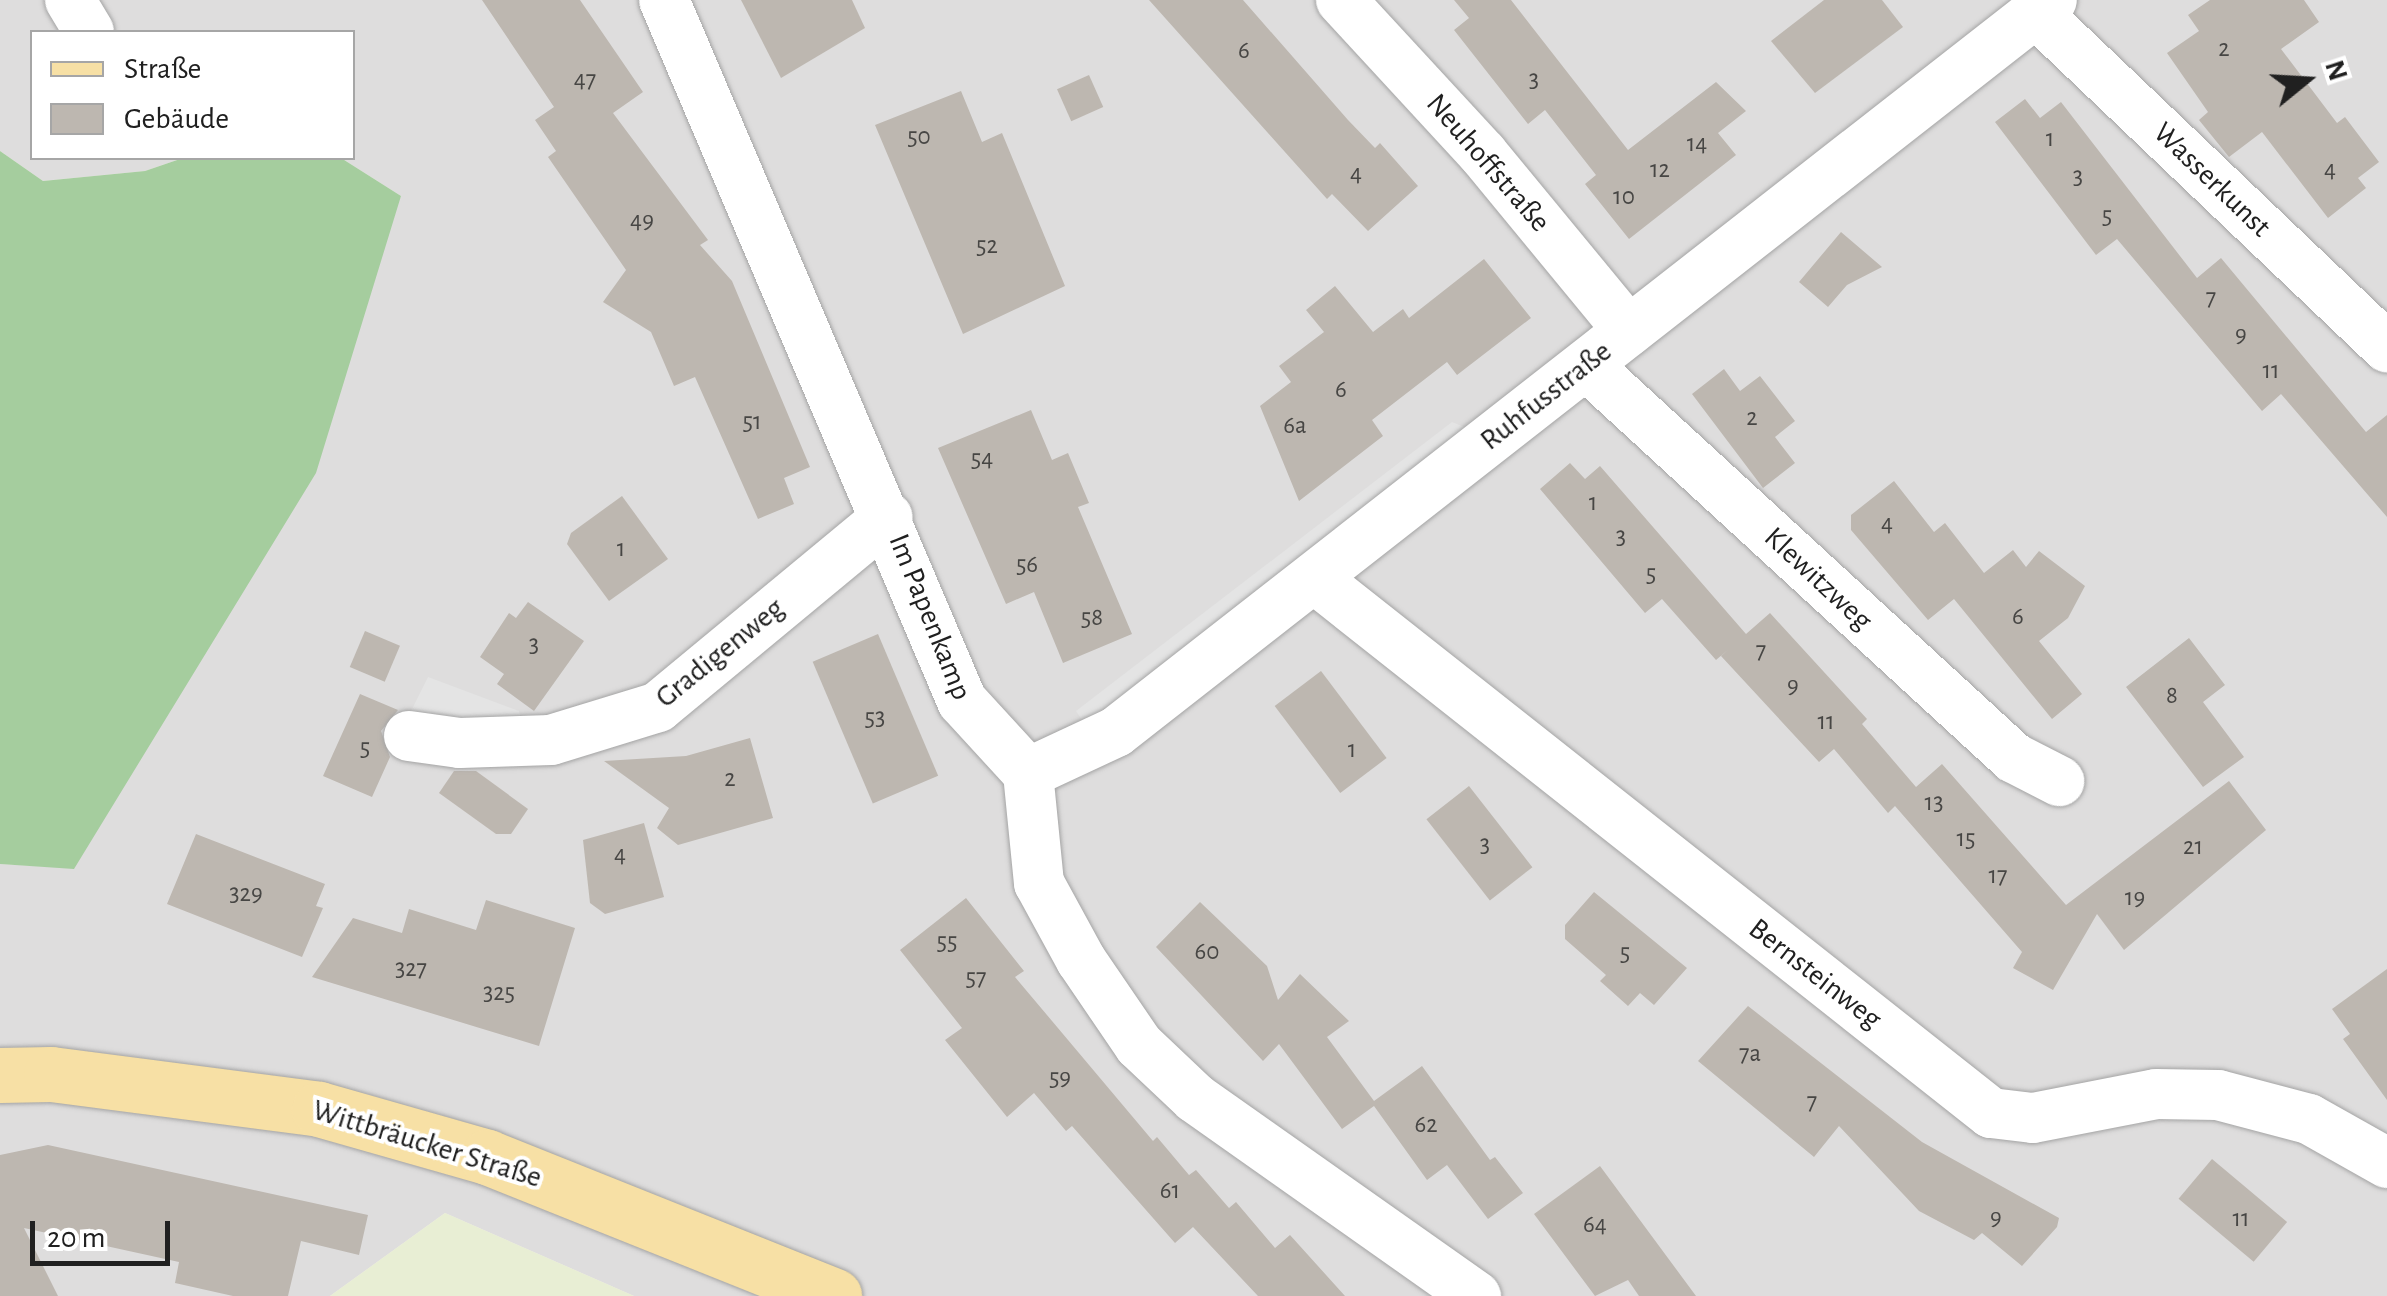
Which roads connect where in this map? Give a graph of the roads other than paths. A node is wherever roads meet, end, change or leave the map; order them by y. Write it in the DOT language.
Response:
graph roads {
  1 [pos="70,0"];
  2 [pos="664,0"];
  3 [pos="1341,0"];
  4 [pos="2022,10"];
  5 [pos="87,30"];
  6 [pos="1630,331"];
  7 [pos="2387,348"];
  8 [pos="1586,365"];
  9 [pos="888,516"];
  10 [pos="1314,578"];
  11 [pos="409,736"];
  12 [pos="1028,773"];
  13 [pos="2059,781"];
  14 [pos="0,1074"];
  15 [pos="2387,1163"];
  16 [pos="834,1296"];
  17 [pos="1476,1296"];
  1 -- 5 [label="street"];
  2 -- 9 [label="street, Im Papenkamp"];
  3 -- 6 [label="street, Neuhoffstraße"];
  4 -- 6 [label="street, Ruhfusstraße"];
  4 -- 7 [label="street, Wasserkunst"];
  6 -- 8 [label="street, Ruhfusstraße"];
  8 -- 10 [label="street, Ruhfusstraße"];
  8 -- 13 [label="street, Klewitzweg"];
  9 -- 11 [label="street, Gradigenweg"];
  9 -- 12 [label="street, Im Papenkamp"];
  10 -- 12 [label="street, Ruhfusstraße"];
  10 -- 15 [label="street, Bernsteinweg"];
  12 -- 17 [label="street"];
  14 -- 16 [label="main road, Wittbräucker Straße"];
}
